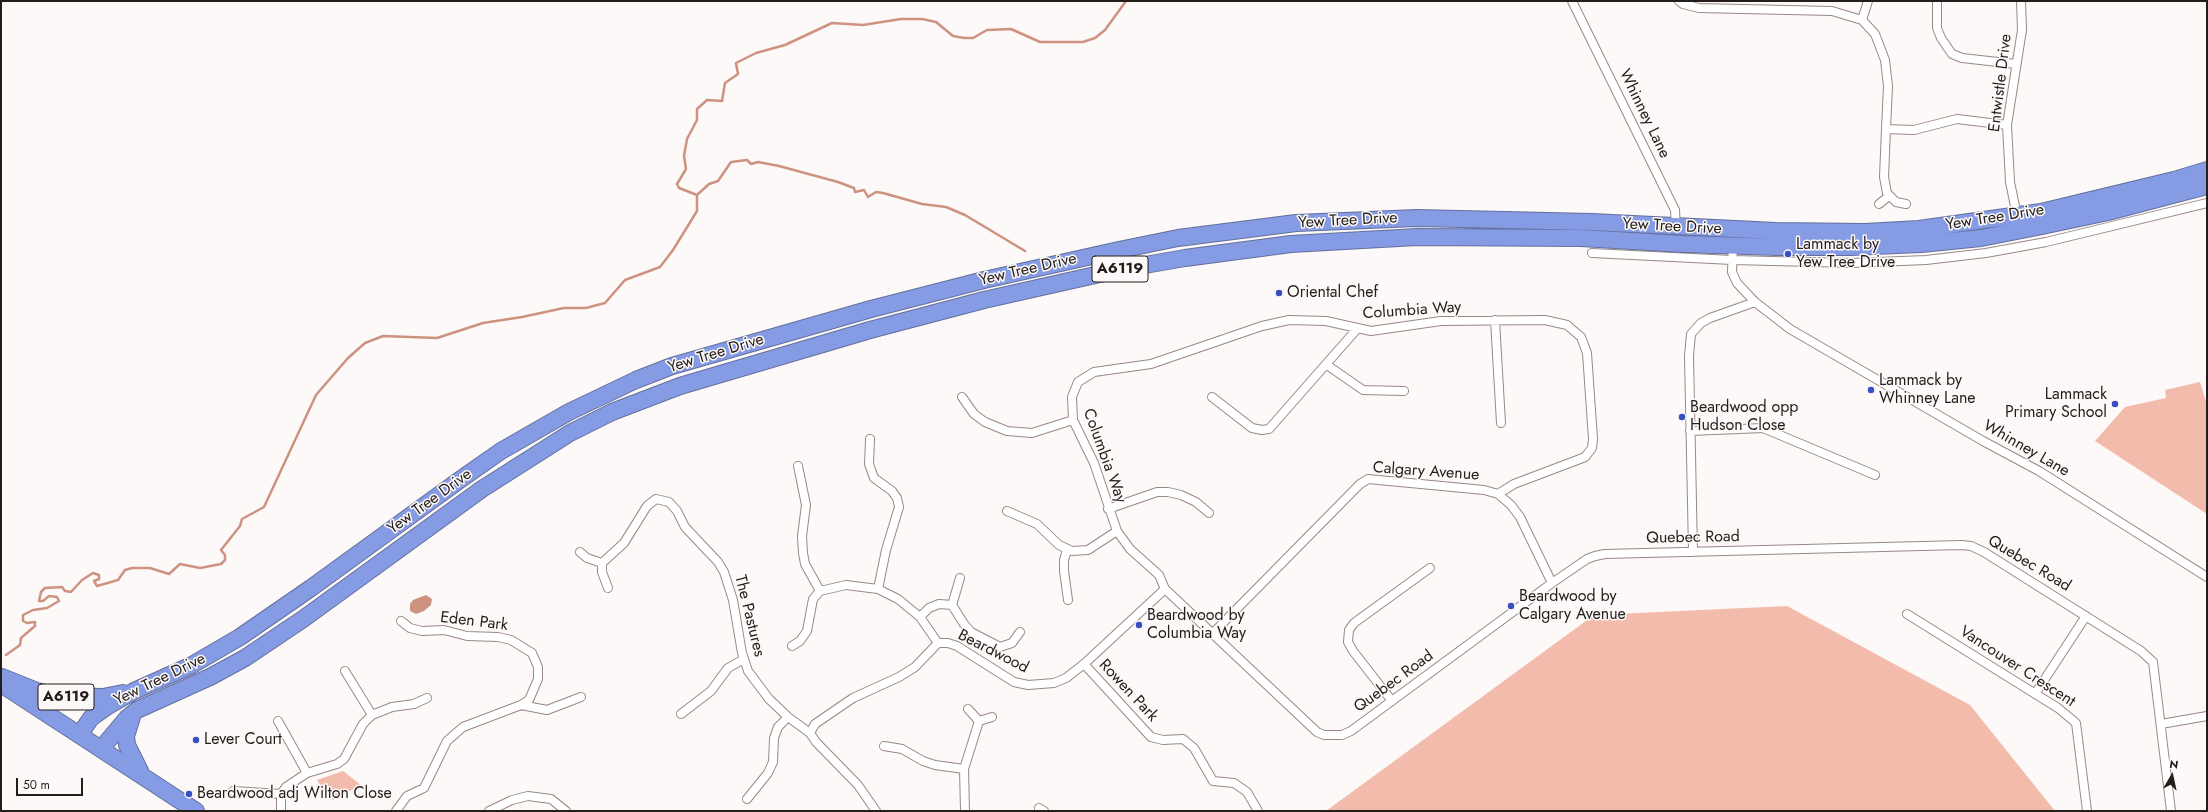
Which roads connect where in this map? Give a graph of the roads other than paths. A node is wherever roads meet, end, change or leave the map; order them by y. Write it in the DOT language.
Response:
graph roads {
  1 [pos="1572,1"];
  2 [pos="1679,1"];
  3 [pos="1868,1"];
  4 [pos="1937,1"];
  5 [pos="2021,1"];
  6 [pos="1732,4"];
  7 [pos="1862,20"];
  8 [pos="2016,64"];
  9 [pos="2008,125"];
  10 [pos="1886,130"];
  11 [pos="2207,170"];
  12 [pos="2207,186"];
  13 [pos="1889,196"];
  14 [pos="2207,203"];
  15 [pos="1879,204"];
  16 [pos="1906,204"];
  17 [pos="1329,221"];
  18 [pos="2018,224"];
  19 [pos="1676,228"];
  20 [pos="1734,229"];
  21 [pos="1331,241"];
  22 [pos="1676,244"];
  23 [pos="1119,250"];
  24 [pos="1592,253"];
  25 [pos="1732,253"];
  26 [pos="1122,269"];
  27 [pos="1755,302"];
  28 [pos="1495,320"];
  29 [pos="1357,329"];
  30 [pos="1327,365"];
  31 [pos="636,380"];
  32 [pos="1404,391"];
  33 [pos="962,397"];
  34 [pos="1212,397"];
  35 [pos="643,399"];
  36 [pos="1073,420"];
  37 [pos="1501,423"];
  38 [pos="1690,431"];
  39 [pos="870,439"];
  40 [pos="798,466"];
  41 [pos="1875,475"];
  42 [pos="1498,494"];
  43 [pos="1108,509"];
  44 [pos="1007,511"];
  45 [pos="1209,513"];
  46 [pos="1117,531"];
  47 [pos="1067,550"];
  48 [pos="580,552"];
  49 [pos="1693,552"];
  50 [pos="602,562"];
  51 [pos="1430,568"];
  52 [pos="960,578"];
  53 [pos="2207,578"];
  54 [pos="1552,583"];
  55 [pos="608,588"];
  56 [pos="878,589"];
  57 [pos="1165,589"];
  58 [pos="820,591"];
  59 [pos="1068,600"];
  60 [pos="952,605"];
  61 [pos="1907,614"];
  62 [pos="2086,616"];
  63 [pos="920,617"];
  64 [pos="401,621"];
  65 [pos="1020,632"];
  66 [pos="1213,633"];
  67 [pos="938,643"];
  68 [pos="792,646"];
  69 [pos="744,660"];
  70 [pos="1084,664"];
  71 [pos="345,671"];
  72 [pos="1,676"];
  73 [pos="1,684"];
  74 [pos="134,691"];
  75 [pos="2035,694"];
  76 [pos="581,697"];
  77 [pos="427,698"];
  78 [pos="1392,701"];
  79 [pos="521,705"];
  80 [pos="968,709"];
  81 [pos="133,713"];
  82 [pos="681,714"];
  83 [pos="372,715"];
  84 [pos="2207,716"];
  85 [pos="992,717"];
  86 [pos="788,718"];
  87 [pos="278,721"];
  88 [pos="979,721"];
  89 [pos="2161,724"];
  90 [pos="810,732"];
  91 [pos="80,734"];
  92 [pos="884,746"];
  93 [pos="101,749"];
  94 [pos="964,769"];
  95 [pos="307,773"];
  96 [pos="141,774"];
  97 [pos="234,791"];
  98 [pos="281,794"];
  99 [pos="747,799"];
  100 [pos="196,811"];
  101 [pos="282,811"];
  102 [pos="396,811"];
  103 [pos="489,811"];
  104 [pos="566,811"];
  105 [pos="876,811"];
  106 [pos="966,811"];
  107 [pos="1258,811"];
  108 [pos="2087,811"];
  109 [pos="2171,811"];
  1 -- 19 [label="street, Whinney Lane"];
  2 -- 6 [label="street"];
  3 -- 7 [label="street"];
  4 -- 8 [label="street"];
  5 -- 8 [label="street, Entwistle Drive"];
  6 -- 7 [label="street"];
  7 -- 10 [label="street"];
  8 -- 9 [label="street, Entwistle Drive"];
  9 -- 10 [label="street"];
  9 -- 18 [label="street, Entwistle Drive"];
  10 -- 13 [label="street"];
  11 -- 18 [label="highway, Yew Tree Drive / A6119"];
  12 -- 18 [label="highway, Yew Tree Drive / A6119"];
  13 -- 15 [label="street"];
  13 -- 16 [label="street"];
  14 -- 25 [label="street"];
  17 -- 19 [label="highway, Yew Tree Drive / A6119"];
  17 -- 21 [label="highway"];
  17 -- 23 [label="highway, Yew Tree Drive / A6119"];
  18 -- 20 [label="highway, Yew Tree Drive / A6119"];
  18 -- 25 [label="highway, Yew Tree Drive / A6119"];
  19 -- 20 [label="highway, Yew Tree Drive / A6119"];
  19 -- 22 [label="street, Whinney Lane"];
  20 -- 25 [label="street, Whinney Lane"];
  21 -- 22 [label="highway, Yew Tree Drive / A6119"];
  21 -- 26 [label="highway, Yew Tree Drive / A6119"];
  22 -- 25 [label="highway, Yew Tree Drive / A6119"];
  23 -- 26 [label="highway"];
  23 -- 31 [label="highway, Yew Tree Drive / A6119"];
  24 -- 25 [label="street"];
  25 -- 27 [label="street, Whinney Lane"];
  26 -- 35 [label="highway, Yew Tree Drive / A6119"];
  27 -- 38 [label="street"];
  27 -- 53 [label="street, Whinney Lane"];
  28 -- 29 [label="street, Columbia Way"];
  28 -- 37 [label="street"];
  28 -- 42 [label="street, Columbia Way"];
  29 -- 30 [label="street"];
  29 -- 36 [label="street, Columbia Way"];
  30 -- 32 [label="street"];
  30 -- 34 [label="street"];
  31 -- 35 [label="highway"];
  31 -- 74 [label="highway, Yew Tree Drive / A6119"];
  33 -- 36 [label="street"];
  35 -- 81 [label="highway, Yew Tree Drive / A6119"];
  36 -- 43 [label="street, Columbia Way"];
  38 -- 41 [label="street"];
  38 -- 49 [label="street"];
  39 -- 56 [label="street"];
  40 -- 58 [label="street"];
  42 -- 54 [label="street, Calgary Avenue"];
  42 -- 66 [label="street, Calgary Avenue"];
  43 -- 45 [label="street"];
  43 -- 46 [label="street, Columbia Way"];
  44 -- 47 [label="street"];
  46 -- 47 [label="street"];
  46 -- 57 [label="street, Columbia Way"];
  47 -- 59 [label="street"];
  48 -- 50 [label="street"];
  49 -- 54 [label="street, Quebec Road"];
  49 -- 62 [label="street, Quebec Road"];
  50 -- 55 [label="street"];
  50 -- 69 [label="street, The Pastures"];
  51 -- 78 [label="street"];
  52 -- 60 [label="street"];
  54 -- 78 [label="street, Quebec Road"];
  56 -- 58 [label="street"];
  56 -- 63 [label="street"];
  57 -- 66 [label="street, Quebec Road"];
  57 -- 70 [label="street, Beardwood"];
  58 -- 68 [label="street"];
  60 -- 63 [label="street"];
  60 -- 65 [label="street"];
  61 -- 75 [label="street, Vancouver Crescent"];
  62 -- 75 [label="street"];
  62 -- 89 [label="street, Quebec Road"];
  63 -- 67 [label="street"];
  64 -- 79 [label="street, Eden Park"];
  66 -- 78 [label="street, Quebec Road"];
  67 -- 70 [label="street, Beardwood"];
  67 -- 90 [label="street, Beardwood"];
  69 -- 82 [label="street"];
  69 -- 86 [label="street, The Pastures"];
  70 -- 107 [label="street, Rowen Park"];
  71 -- 83 [label="street"];
  72 -- 74 [label="highway, A6119"];
  73 -- 91 [label="highway"];
  74 -- 91 [label="highway, Yew Tree Drive / A6119"];
  75 -- 108 [label="street, Vancouver Crescent"];
  76 -- 79 [label="street"];
  77 -- 83 [label="street"];
  79 -- 102 [label="street, Eden Park"];
  80 -- 88 [label="street"];
  81 -- 93 [label="highway, Yew Tree Drive / A6119"];
  81 -- 96 [label="highway"];
  83 -- 95 [label="street"];
  84 -- 89 [label="street"];
  85 -- 88 [label="street"];
  86 -- 90 [label="street, The Pastures"];
  86 -- 99 [label="street"];
  87 -- 95 [label="street"];
  88 -- 94 [label="street"];
  89 -- 109 [label="street, Quebec Road"];
  90 -- 105 [label="street"];
  91 -- 93 [label="highway"];
  92 -- 94 [label="street"];
  93 -- 96 [label="highway"];
  94 -- 106 [label="street"];
  95 -- 98 [label="street"];
  96 -- 100 [label="highway"];
  97 -- 98 [label="street"];
  98 -- 101 [label="street"];
  103 -- 104 [label="street"];
}
